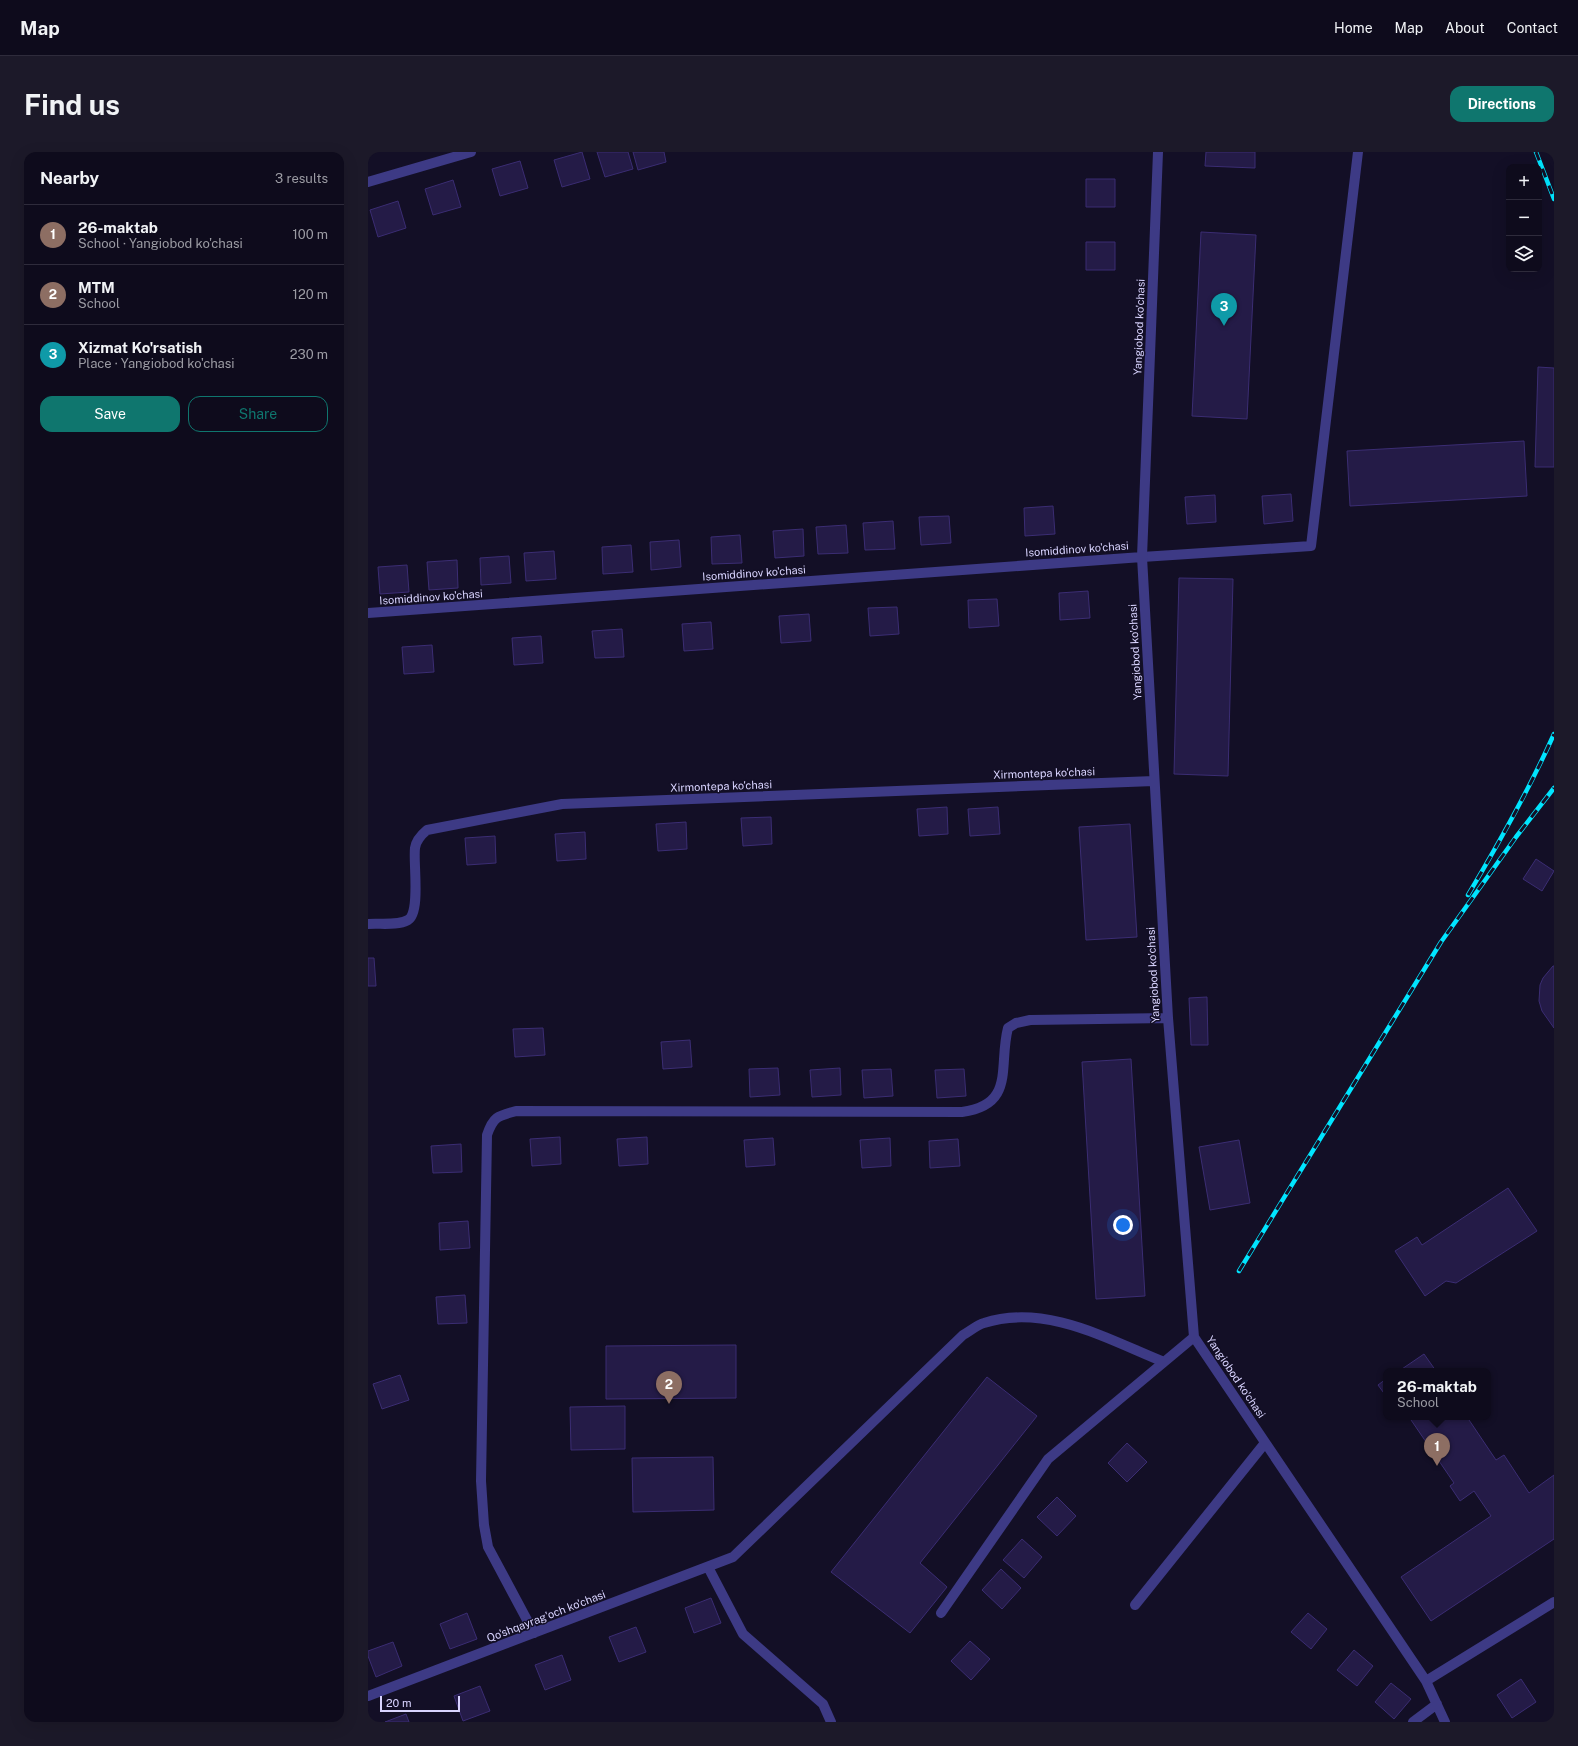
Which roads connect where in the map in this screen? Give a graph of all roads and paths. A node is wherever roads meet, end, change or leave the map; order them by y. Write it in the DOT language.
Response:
graph roads {
  1 [pos="472,152"];
  2 [pos="1158,152"];
  3 [pos="1358,152"];
  4 [pos="368,182"];
  5 [pos="1142,557"];
  6 [pos="368,614"];
  7 [pos="1154,780"];
  8 [pos="368,924"];
  9 [pos="1168,1018"];
  10 [pos="1194,1337"];
  11 [pos="1164,1362"];
  12 [pos="1265,1443"];
  13 [pos="708,1567"];
  14 [pos="1554,1602"];
  15 [pos="1135,1604"];
  16 [pos="941,1613"];
  17 [pos="534,1634"];
  18 [pos="1426,1681"];
  19 [pos="368,1696"];
  20 [pos="1437,1704"];
  21 [pos="831,1722"];
  22 [pos="1413,1722"];
  23 [pos="1446,1722"];
  1 -- 4 [label="street"];
  2 -- 5 [label="street, Yangiobod ko'chasi"];
  3 -- 5 [label="street, Isomiddinov ko'chasi"];
  5 -- 6 [label="street, Isomiddinov ko'chasi"];
  5 -- 7 [label="street, Yangiobod ko'chasi"];
  7 -- 8 [label="street, Xirmontepa ko'chasi"];
  7 -- 9 [label="street, Yangiobod ko'chasi"];
  9 -- 10 [label="street, Yangiobod ko'chasi"];
  9 -- 17 [label="street"];
  10 -- 11 [label="street"];
  10 -- 12 [label="street, Yangiobod ko'chasi"];
  11 -- 13 [label="street, Qo'shqayrag'och ko'chasi"];
  11 -- 16 [label="street"];
  12 -- 15 [label="street"];
  12 -- 18 [label="street, Yangiobod ko'chasi"];
  13 -- 17 [label="street, Qo'shqayrag'och ko'chasi"];
  13 -- 21 [label="street"];
  14 -- 18 [label="street"];
  17 -- 19 [label="street, Qo'shqayrag'och ko'chasi"];
  18 -- 20 [label="street, Yangiobod ko'chasi"];
  20 -- 22 [label="street"];
  20 -- 23 [label="street, Yangiobod ko'chasi"];
}
